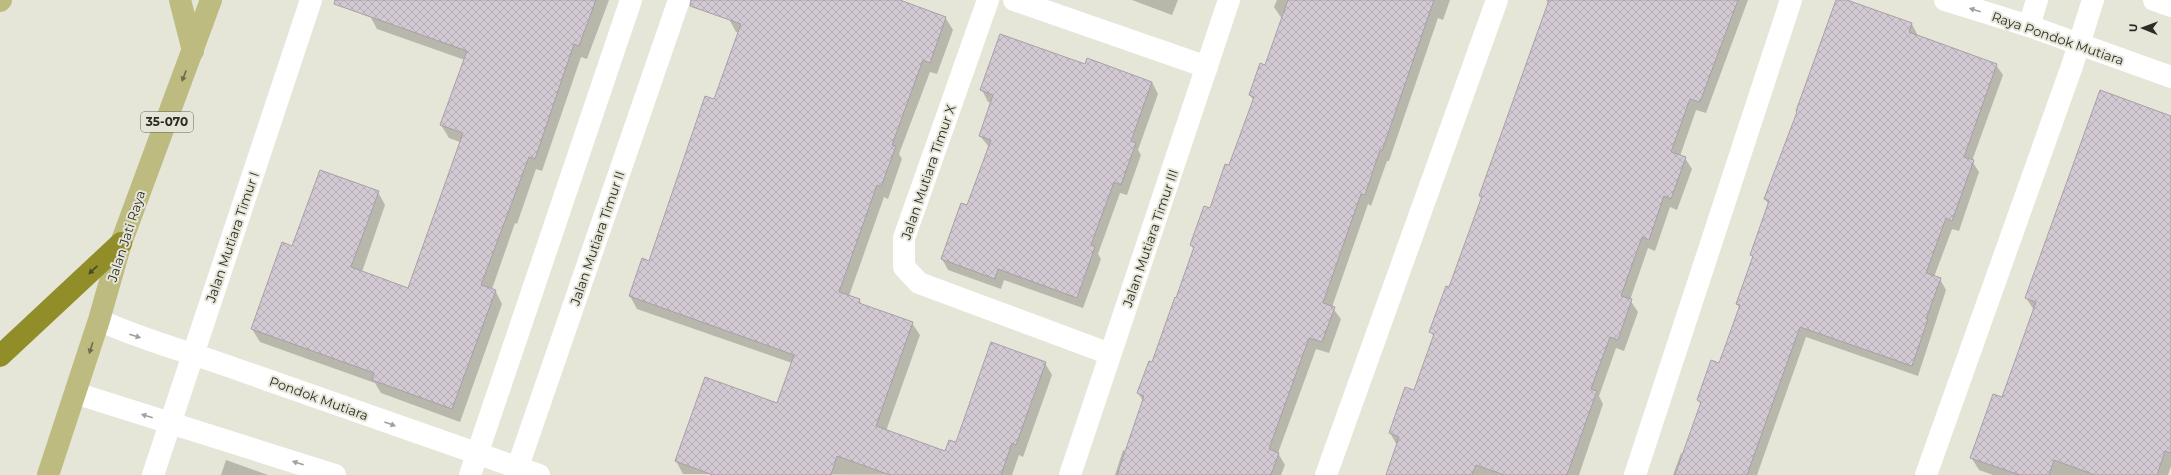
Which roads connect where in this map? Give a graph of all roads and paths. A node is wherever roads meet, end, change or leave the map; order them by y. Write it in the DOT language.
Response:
graph roads {
  1 [pos="180,0"];
  2 [pos="212,0"];
  3 [pos="312,0"];
  4 [pos="631,0"];
  5 [pos="679,0"];
  6 [pos="988,0"];
  7 [pos="1014,0"];
  8 [pos="1229,0"];
  9 [pos="1497,0"];
  10 [pos="1791,0"];
  11 [pos="1944,0"];
  12 [pos="2037,0"];
  13 [pos="2093,0"];
  14 [pos="2154,0"];
  15 [pos="2171,6"];
  16 [pos="2029,26"];
  17 [pos="2079,45"];
  18 [pos="193,51"];
  19 [pos="1207,67"];
  20 [pos="2171,77"];
  21 [pos="121,243"];
  22 [pos="99,320"];
  23 [pos="193,353"];
  24 [pos="1110,354"];
  25 [pos="0,356"];
  26 [pos="75,393"];
  27 [pos="171,423"];
  28 [pos="474,465"];
  29 [pos="516,471"];
  30 [pos="48,475"];
  31 [pos="153,475"];
  32 [pos="335,475"];
  33 [pos="539,475"];
  34 [pos="1070,475"];
  35 [pos="1326,475"];
  36 [pos="1635,475"];
  37 [pos="1926,475"];
  1 -- 18 [label="main road"];
  2 -- 18 [label="main road, Jalan Jati Raya / 35-070"];
  3 -- 23 [label="street, Jalan Mutiara Timur I"];
  4 -- 28 [label="street"];
  5 -- 29 [label="street, Jalan Mutiara Timur II"];
  6 -- 24 [label="street, Jalan Mutiara Timur X"];
  7 -- 19 [label="street"];
  8 -- 19 [label="street, Jalan Mutiara Timur III"];
  9 -- 35 [label="street"];
  10 -- 36 [label="street"];
  16 -- 11 [label="street, Raya Pondok Mutiara, one-way"];
  12 -- 16 [label="street"];
  13 -- 17 [label="street"];
  14 -- 15 [label="street"];
  16 -- 17 [label="street, Raya Pondok Mutiara"];
  17 -- 20 [label="street, Raya Pondok Mutiara"];
  17 -- 37 [label="street"];
  18 -- 21 [label="main road, Jalan Jati Raya / 35-070, one-way"];
  19 -- 24 [label="street, Jalan Mutiara Timur III"];
  21 -- 22 [label="main road, Jalan Jati Raya / 35-070"];
  21 -- 25 [label="highway, one-way"];
  22 -- 23 [label="street, Pondok Mutiara, one-way"];
  22 -- 26 [label="main road, Jalan Jati Raya / 35-070, one-way"];
  23 -- 27 [label="street, Jalan Mutiara Timur I"];
  23 -- 28 [label="street, Pondok Mutiara, one-way"];
  24 -- 34 [label="street, Jalan Mutiara Timur III"];
  27 -- 26 [label="street, one-way"];
  26 -- 30 [label="main road, Jalan Jati Raya / 35-070"];
  27 -- 31 [label="street, Jalan Mutiara Timur I"];
  32 -- 27 [label="street, one-way"];
  28 -- 29 [label="street, Pondok Mutiara"];
  29 -- 33 [label="street, Pondok Mutiara"];
}
